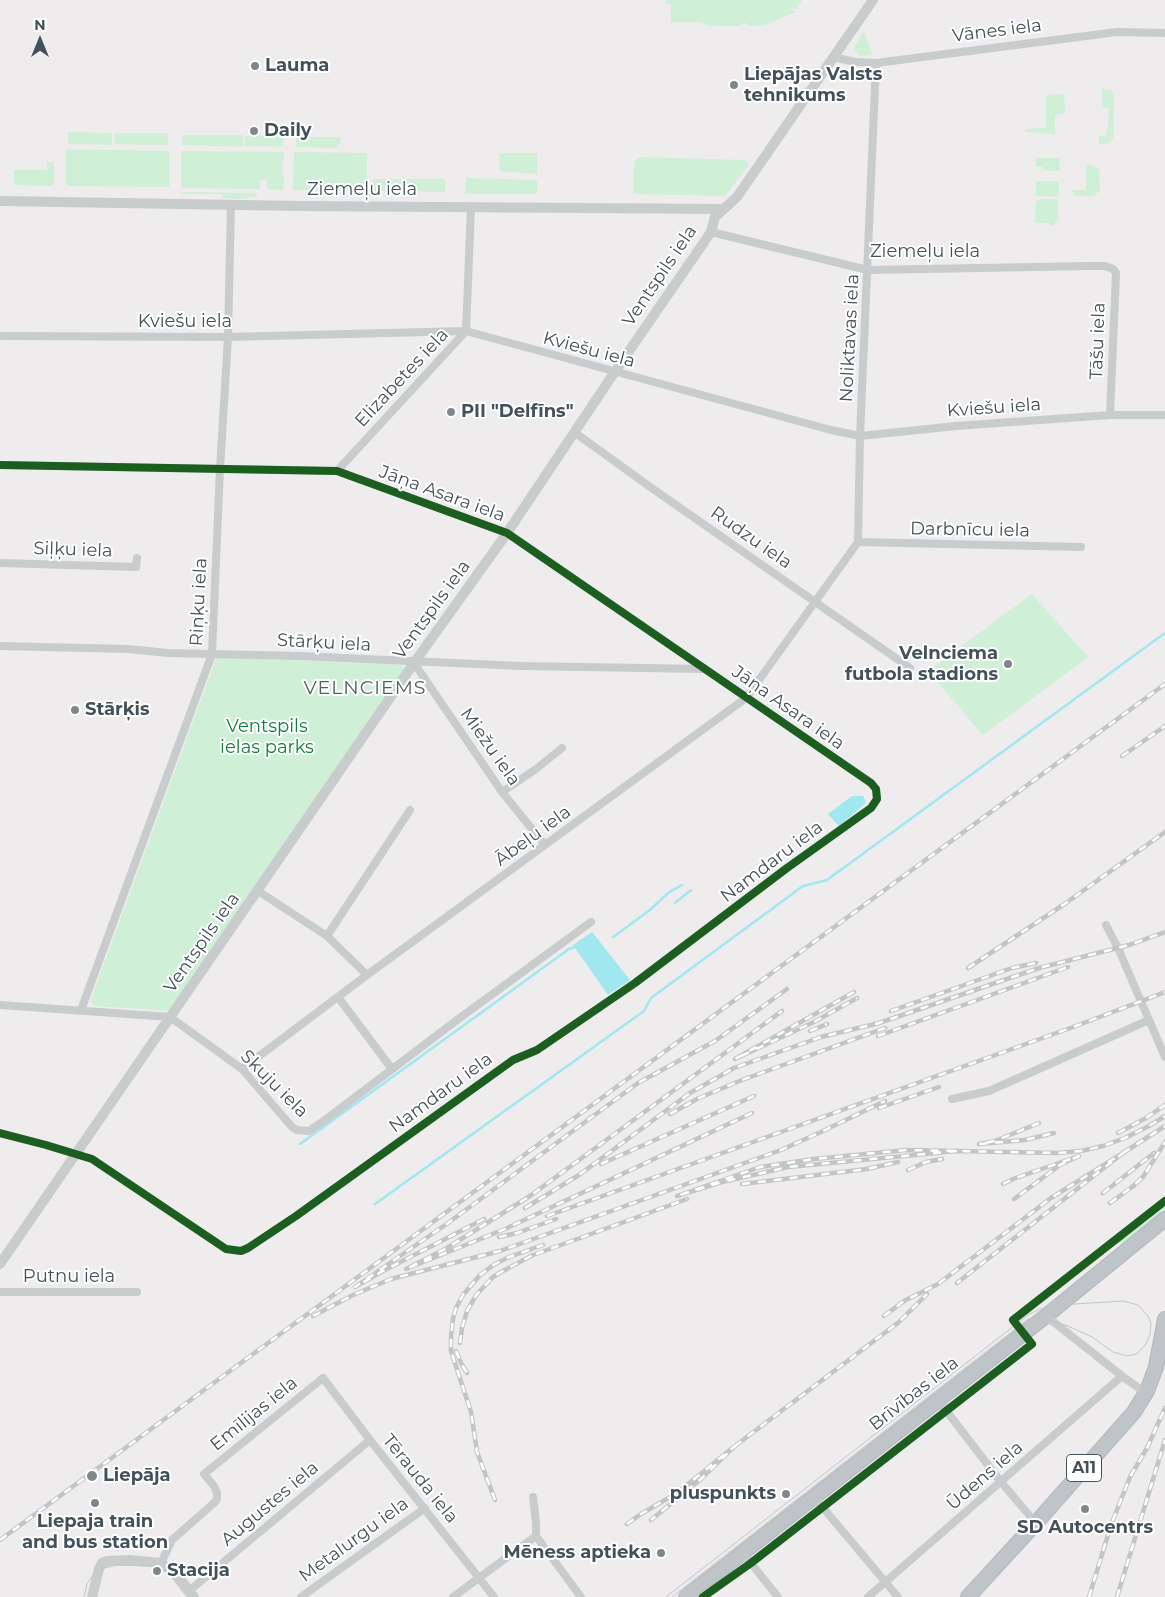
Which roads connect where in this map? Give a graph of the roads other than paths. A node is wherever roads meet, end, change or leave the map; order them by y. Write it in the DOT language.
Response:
graph roads {
  1 [pos="873,0"];
  2 [pos="1165,33"];
  3 [pos="833,58"];
  4 [pos="876,63"];
  5 [pos="0,201"];
  6 [pos="232,204"];
  7 [pos="471,207"];
  8 [pos="724,209"];
  9 [pos="711,232"];
  10 [pos="1113,269"];
  11 [pos="868,270"];
  12 [pos="466,331"];
  13 [pos="0,336"];
  14 [pos="228,337"];
  15 [pos="614,373"];
  16 [pos="1110,415"];
  17 [pos="1165,415"];
  18 [pos="574,432"];
  19 [pos="860,436"];
  20 [pos="0,465"];
  21 [pos="220,470"];
  22 [pos="337,471"];
  23 [pos="507,533"];
  24 [pos="858,542"];
  25 [pos="1081,547"];
  26 [pos="137,558"];
  27 [pos="0,563"];
  28 [pos="816,602"];
  29 [pos="0,646"];
  30 [pos="212,654"];
  31 [pos="414,663"];
  32 [pos="910,668"];
  33 [pos="706,669"];
  34 [pos="746,698"];
  35 [pos="562,748"];
  36 [pos="502,792"];
  37 [pos="877,799"];
  38 [pos="410,810"];
  39 [pos="546,845"];
  40 [pos="258,891"];
  41 [pos="591,922"];
  42 [pos="1106,925"];
  43 [pos="327,936"];
  44 [pos="367,975"];
  45 [pos="338,996"];
  46 [pos="0,1005"];
  47 [pos="81,1010"];
  48 [pos="170,1017"];
  49 [pos="1149,1020"];
  50 [pos="1165,1057"];
  51 [pos="242,1069"];
  52 [pos="392,1069"];
  53 [pos="952,1099"];
  54 [pos="0,1133"];
  55 [pos="76,1154"];
  56 [pos="1165,1219"];
  57 [pos="3,1251"];
  58 [pos="0,1264"];
  59 [pos="0,1292"];
  60 [pos="137,1292"];
  61 [pos="1046,1316"];
  62 [pos="1165,1319"];
  63 [pos="1122,1376"];
  64 [pos="323,1378"];
  65 [pos="1147,1391"];
  66 [pos="938,1400"];
  67 [pos="370,1440"];
  68 [pos="1001,1482"];
  69 [pos="533,1497"];
  70 [pos="814,1497"];
  71 [pos="425,1508"];
  72 [pos="1036,1522"];
  73 [pos="536,1536"];
  74 [pos="742,1552"];
  75 [pos="161,1563"];
  76 [pos="479,1578"];
  77 [pos="886,1581"];
  78 [pos="191,1594"];
  79 [pos="92,1597"];
  80 [pos="302,1597"];
  81 [pos="453,1597"];
  82 [pos="494,1597"];
  83 [pos="581,1597"];
  84 [pos="686,1597"];
  85 [pos="778,1597"];
  86 [pos="868,1597"];
  87 [pos="898,1597"];
  88 [pos="968,1597"];
  1 -- 3 [label="street, Ventspils iela"];
  2 -- 4 [label="street, Vānes iela"];
  3 -- 4 [label="street, Vānes iela"];
  3 -- 8 [label="street, Ventspils iela"];
  4 -- 11 [label="street, Noliktavas iela"];
  5 -- 6 [label="street, Ziemeļu iela"];
  6 -- 7 [label="street, Ziemeļu iela"];
  6 -- 14 [label="street, Riņķu iela"];
  7 -- 8 [label="street, Ziemeļu iela"];
  7 -- 12 [label="street, Elizabetes iela"];
  8 -- 9 [label="street, Ventspils iela"];
  9 -- 11 [label="street, Ziemeļu iela"];
  9 -- 15 [label="street, Ventspils iela"];
  10 -- 11 [label="street, Ziemeļu iela"];
  10 -- 16 [label="street, Tāšu iela"];
  11 -- 19 [label="street, Noliktavas iela"];
  12 -- 14 [label="street, Kviešu iela"];
  12 -- 15 [label="street, Kviešu iela"];
  12 -- 22 [label="street, Elizabetes iela"];
  13 -- 14 [label="street, Kviešu iela"];
  14 -- 21 [label="street, Riņķu iela"];
  15 -- 18 [label="street, Ventspils iela"];
  15 -- 19 [label="street, Kviešu iela"];
  16 -- 17 [label="street, Kviešu iela"];
  16 -- 19 [label="street, Kviešu iela"];
  18 -- 23 [label="street, Ventspils iela"];
  18 -- 28 [label="street, Rudzu iela"];
  19 -- 24 [label="street, Noliktavas iela"];
  20 -- 21 [label="street, Jāņa Asara iela"];
  21 -- 22 [label="street, Jāņa Asara iela"];
  21 -- 30 [label="street, Riņķu iela"];
  22 -- 23 [label="street, Jāņa Asara iela"];
  23 -- 31 [label="street, Ventspils iela"];
  23 -- 33 [label="street, Jāņa Asara iela"];
  24 -- 25 [label="street, Darbnīcu iela"];
  24 -- 28 [label="street"];
  26 -- 27 [label="street, Siļķu iela"];
  28 -- 32 [label="street, Rudzu iela"];
  28 -- 34 [label="street, Ābeļu iela"];
  29 -- 30 [label="street, Stārķu iela"];
  30 -- 31 [label="street, Stārķu iela"];
  30 -- 47 [label="street, Riņķu iela"];
  31 -- 33 [label="street, Stārķu iela"];
  31 -- 36 [label="street, Miežu iela"];
  31 -- 40 [label="street, Ventspils iela"];
  33 -- 34 [label="street, Jāņa Asara iela"];
  34 -- 37 [label="street, Jāņa Asara iela"];
  34 -- 39 [label="street, Ābeļu iela"];
  35 -- 36 [label="street"];
  36 -- 39 [label="street, Miežu iela"];
  37 -- 55 [label="street, Namdaru iela"];
  38 -- 43 [label="street"];
  39 -- 44 [label="street, Ābeļu iela"];
  40 -- 43 [label="street"];
  40 -- 48 [label="street, Ventspils iela"];
  41 -- 52 [label="street, Skuju iela"];
  42 -- 49 [label="street"];
  43 -- 44 [label="street"];
  44 -- 45 [label="street, Ābeļu iela"];
  45 -- 51 [label="street, Ābeļu iela"];
  45 -- 52 [label="street"];
  46 -- 47 [label="street"];
  47 -- 48 [label="street"];
  48 -- 51 [label="street, Skuju iela"];
  48 -- 55 [label="street, Ventspils iela"];
  49 -- 50 [label="street"];
  49 -- 53 [label="street"];
  51 -- 52 [label="street, Skuju iela"];
  54 -- 55 [label="street, Namdaru iela"];
  55 -- 57 [label="street, Ventspils iela"];
  56 -- 61 [label="highway, Brīvības iela"];
  57 -- 58 [label="street, Ventspils iela"];
  59 -- 60 [label="street, Putnu iela"];
  61 -- 63 [label="street"];
  61 -- 66 [label="highway, Brīvības iela"];
  62 -- 65 [label="highway, A11"];
  63 -- 65 [label="street"];
  63 -- 68 [label="street, Ūdens iela"];
  64 -- 67 [label="street, Tērauda iela"];
  64 -- 75 [label="street, Emīlijas iela"];
  65 -- 72 [label="highway, A11"];
  66 -- 68 [label="street"];
  66 -- 70 [label="highway, Brīvības iela"];
  67 -- 71 [label="street, Tērauda iela"];
  67 -- 78 [label="street, Augustes iela"];
  68 -- 72 [label="street"];
  68 -- 77 [label="street, Ūdens iela"];
  69 -- 73 [label="street"];
  70 -- 74 [label="highway, Brīvības iela"];
  70 -- 77 [label="street"];
  71 -- 76 [label="street, Tērauda iela"];
  71 -- 80 [label="street, Metalurgu iela"];
  72 -- 88 [label="highway, A11"];
  73 -- 76 [label="street"];
  73 -- 83 [label="street"];
  74 -- 84 [label="highway, Brīvības iela"];
  74 -- 85 [label="street"];
  75 -- 78 [label="street"];
  75 -- 79 [label="street"];
  76 -- 81 [label="street"];
  76 -- 82 [label="street, Tērauda iela"];
  77 -- 86 [label="street, Ūdens iela"];
  77 -- 87 [label="street"];
}
